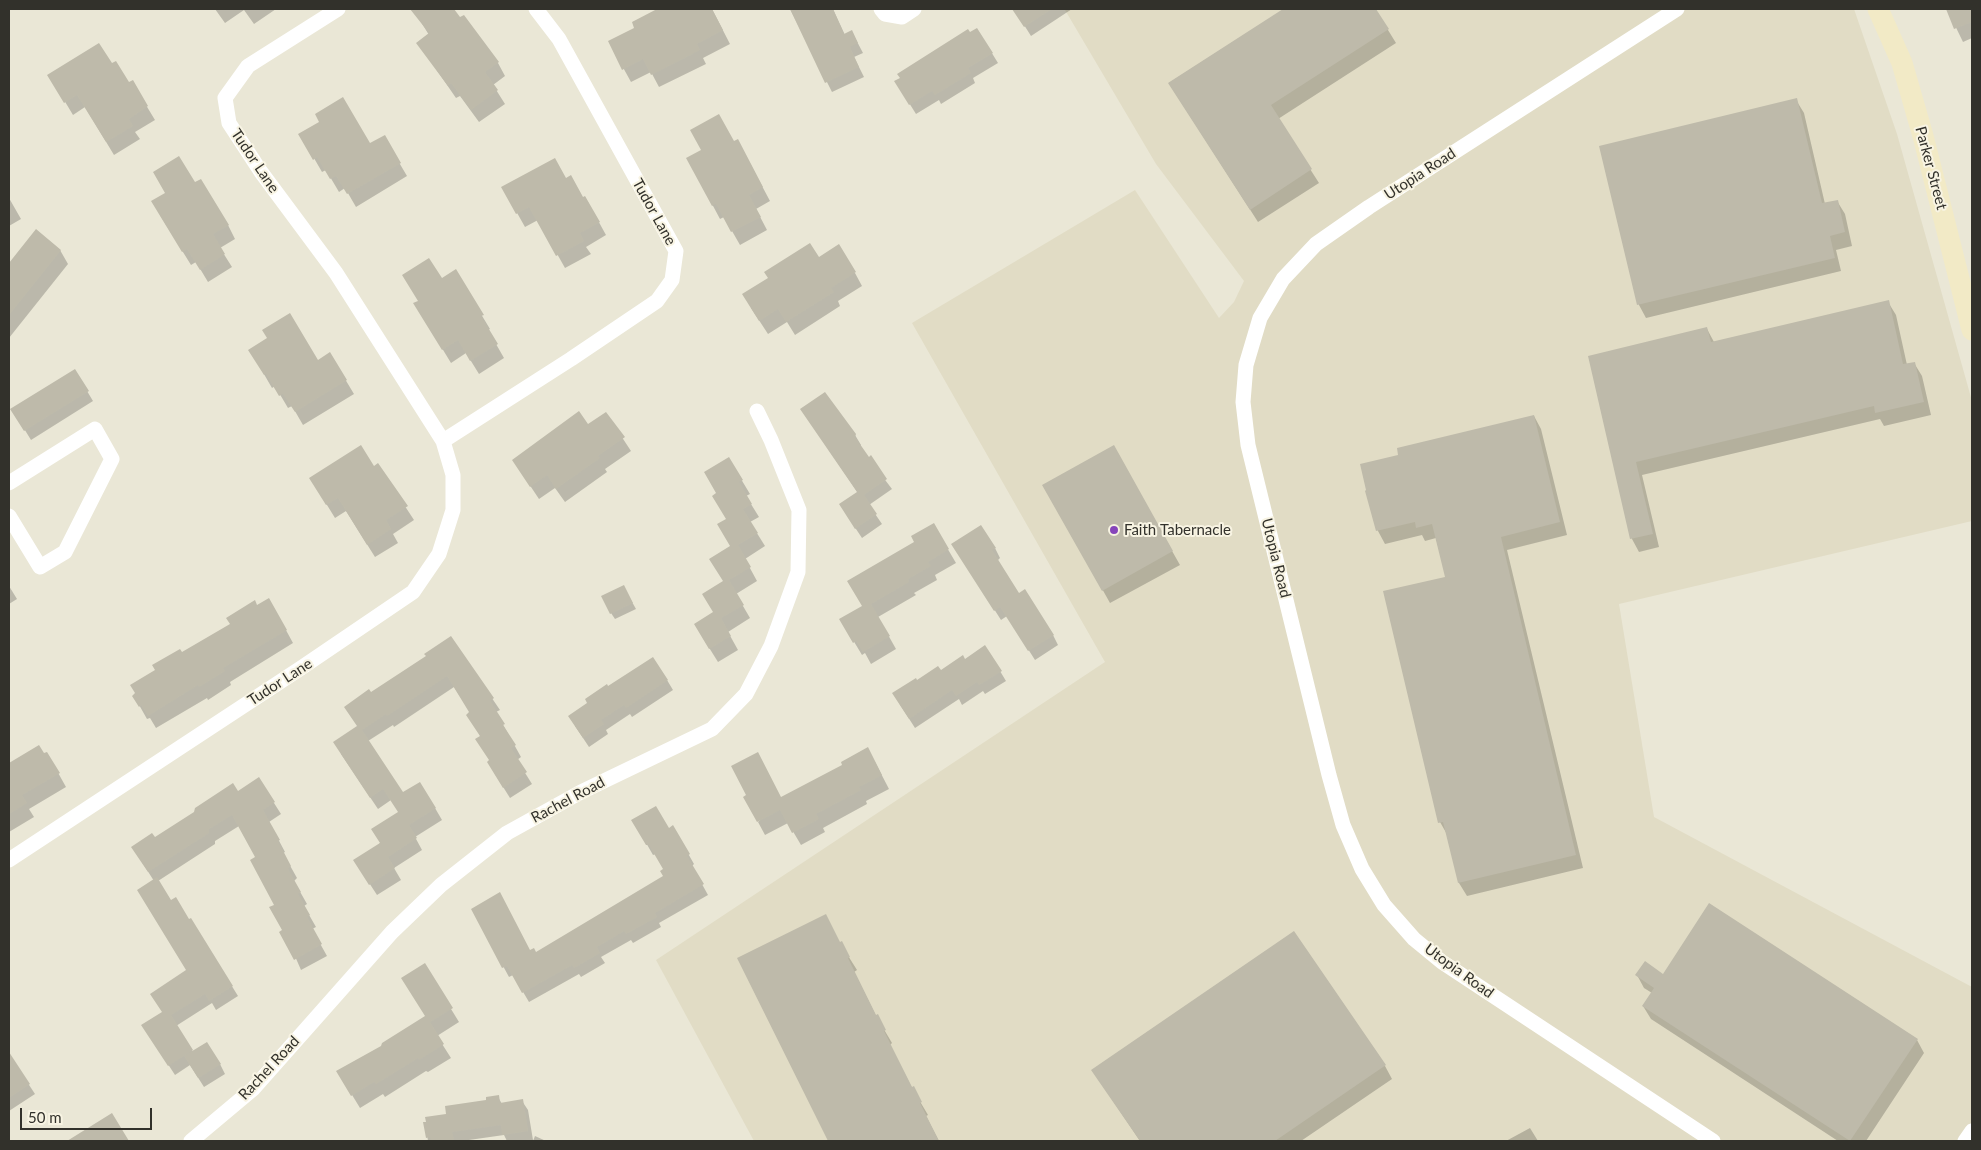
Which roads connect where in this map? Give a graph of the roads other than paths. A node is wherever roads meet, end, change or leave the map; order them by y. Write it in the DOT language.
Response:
graph roads {
  1 [pos="338,9"];
  2 [pos="536,9"];
  3 [pos="881,9"];
  4 [pos="914,9"];
  5 [pos="1677,9"];
  6 [pos="1878,9"];
  7 [pos="1972,330"];
  8 [pos="756,411"];
  9 [pos="443,441"];
  10 [pos="9,483"];
  11 [pos="9,516"];
  12 [pos="9,860"];
  13 [pos="1972,1131"];
  14 [pos="191,1141"];
  15 [pos="1713,1141"];
  16 [pos="1965,1141"];
  1 -- 9 [label="street, Tudor Lane"];
  2 -- 9 [label="street, Tudor Lane"];
  3 -- 4 [label="street"];
  5 -- 15 [label="street, Utopia Road"];
  6 -- 7 [label="street, Parker Street"];
  8 -- 14 [label="street, Rachel Road"];
  9 -- 12 [label="street, Tudor Lane"];
  10 -- 11 [label="street"];
  13 -- 16 [label="street"];
}
